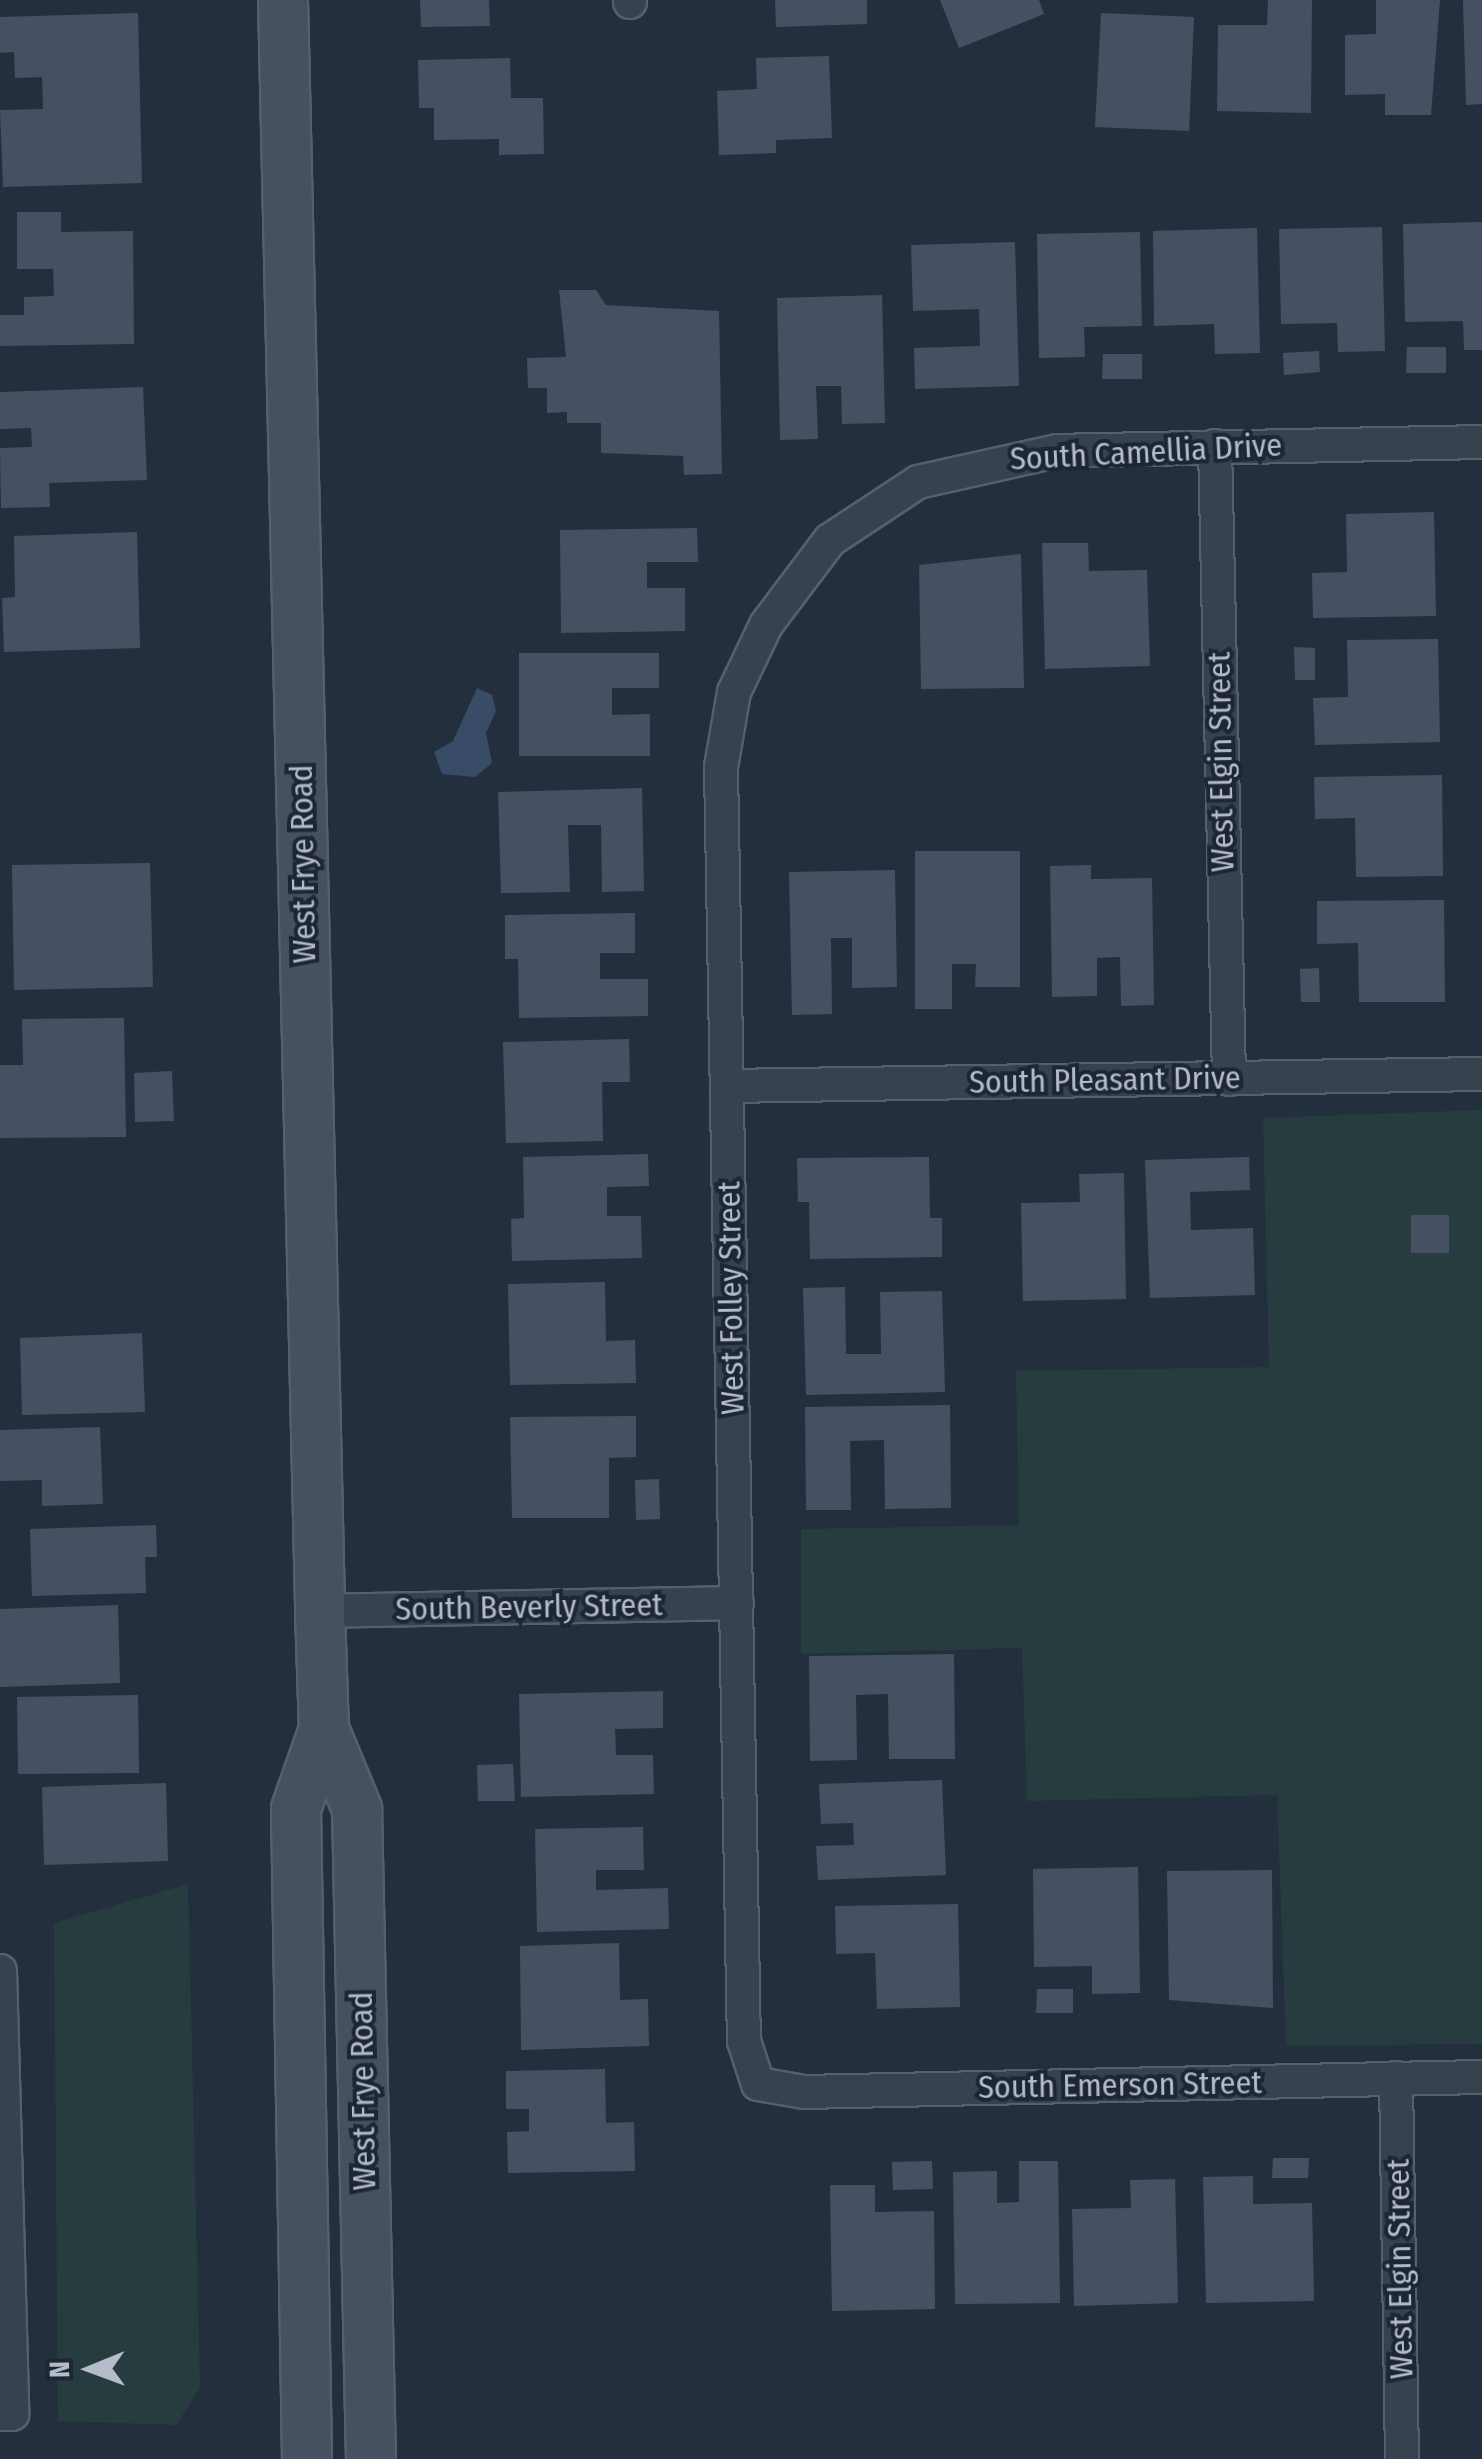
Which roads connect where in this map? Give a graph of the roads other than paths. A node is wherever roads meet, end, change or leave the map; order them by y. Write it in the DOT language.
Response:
graph roads {
  1 [pos="284,0"];
  2 [pos="1482,442"];
  3 [pos="1215,446"];
  4 [pos="830,540"];
  5 [pos="1482,1074"];
  6 [pos="1228,1078"];
  7 [pos="727,1086"];
  8 [pos="737,1602"];
  9 [pos="320,1611"];
  10 [pos="324,1728"];
  11 [pos="0,1970"];
  12 [pos="1482,2077"];
  13 [pos="1396,2078"];
  14 [pos="758,2084"];
  15 [pos="6,2414"];
  16 [pos="307,2459"];
  17 [pos="370,2459"];
  18 [pos="1402,2459"];
  1 -- 9 [label="street, West Frye Road"];
  2 -- 3 [label="street, South Camellia Drive"];
  3 -- 4 [label="street, South Camellia Drive"];
  3 -- 6 [label="street, West Elgin Street"];
  4 -- 7 [label="street, West Folley Street"];
  5 -- 6 [label="street, South Pleasant Drive"];
  6 -- 7 [label="street, South Pleasant Drive"];
  7 -- 8 [label="street, West Folley Street"];
  8 -- 9 [label="street, South Beverly Street"];
  8 -- 14 [label="street, West Folley Street"];
  9 -- 10 [label="street, West Frye Road"];
  10 -- 16 [label="street, West Frye Road"];
  10 -- 17 [label="street, West Frye Road"];
  11 -- 15 [label="street"];
  12 -- 13 [label="street, South Emerson Street"];
  13 -- 14 [label="street, South Emerson Street"];
  13 -- 18 [label="street, West Elgin Street"];
}
